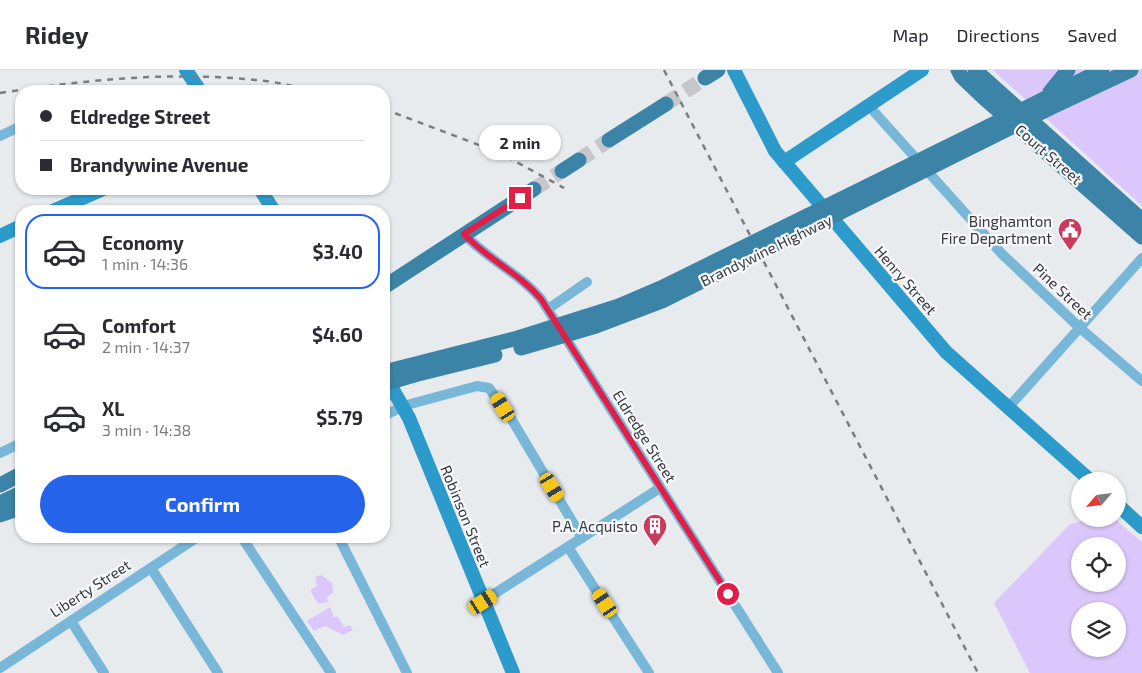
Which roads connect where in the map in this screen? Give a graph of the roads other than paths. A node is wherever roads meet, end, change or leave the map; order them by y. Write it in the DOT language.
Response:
graph roads {
  1 [pos="186,70"];
  2 [pos="718,70"];
  3 [pos="734,70"];
  4 [pos="922,70"];
  5 [pos="958,70"];
  6 [pos="976,70"];
  7 [pos="1068,70"];
  8 [pos="1102,70"];
  9 [pos="1131,70"];
  10 [pos="1142,70"];
  11 [pos="705,78"];
  12 [pos="196,85"];
  13 [pos="1096,86"];
  14 [pos="666,104"];
  15 [pos="1046,104"];
  16 [pos="868,105"];
  17 [pos="15,129"];
  18 [pos="0,136"];
  19 [pos="609,140"];
  20 [pos="579,160"];
  21 [pos="784,162"];
  22 [pos="562,171"];
  23 [pos="534,189"];
  24 [pos="89,195"];
  25 [pos="67,205"];
  26 [pos="1142,220"];
  27 [pos="15,229"];
  28 [pos="464,234"];
  29 [pos="0,236"];
  30 [pos="1142,237"];
  31 [pos="1142,258"];
  32 [pos="587,282"];
  33 [pos="390,283"];
  34 [pos="548,310"];
  35 [pos="1080,328"];
  36 [pos="410,370"];
  37 [pos="390,372"];
  38 [pos="390,381"];
  39 [pos="1142,381"];
  40 [pos="390,383"];
  41 [pos="403,406"];
  42 [pos="1008,408"];
  43 [pos="390,413"];
  44 [pos="15,446"];
  45 [pos="0,453"];
  46 [pos="1081,472"];
  47 [pos="15,477"];
  48 [pos="0,485"];
  49 [pos="15,485"];
  50 [pos="660,488"];
  51 [pos="0,491"];
  52 [pos="15,496"];
  53 [pos="0,503"];
  54 [pos="15,510"];
  55 [pos="1126,512"];
  56 [pos="0,515"];
  57 [pos="1142,527"];
  58 [pos="582,538"];
  59 [pos="188,543"];
  60 [pos="246,543"];
  61 [pos="342,543"];
  62 [pos="568,547"];
  63 [pos="151,568"];
  64 [pos="483,602"];
  65 [pos="71,621"];
  66 [pos="0,668"];
  67 [pos="104,673"];
  68 [pos="218,673"];
  69 [pos="331,673"];
  70 [pos="407,673"];
  71 [pos="513,673"];
  72 [pos="649,673"];
  73 [pos="778,673"];
  1 -- 12 [label="street"];
  2 -- 11 [label="main road"];
  3 -- 21 [label="street, Henry Street"];
  4 -- 16 [label="street"];
  5 -- 30 [label="main road, Court Street"];
  6 -- 26 [label="main road, Court Street"];
  7 -- 15 [label="main road"];
  8 -- 15 [label="main road, Brandywine Highway"];
  9 -- 13 [label="main road, Brandywine Highway"];
  10 -- 13 [label="main road"];
  13 -- 15 [label="main road, Brandywine Highway"];
  14 -- 19 [label="main road"];
  15 -- 36 [label="main road, Brandywine Highway, bridge"];
  16 -- 21 [label="street"];
  16 -- 35 [label="street, Pine Street"];
  17 -- 18 [label="street"];
  20 -- 22 [label="main road"];
  21 -- 42 [label="street, Henry Street"];
  23 -- 28 [label="main road"];
  24 -- 25 [label="street"];
  27 -- 29 [label="street"];
  28 -- 33 [label="main road"];
  28 -- 34 [label="street, Eldredge Street"];
  31 -- 35 [label="street"];
  32 -- 34 [label="street"];
  34 -- 50 [label="street, Eldredge Street"];
  35 -- 39 [label="street, Pine Street"];
  35 -- 42 [label="street"];
  36 -- 37 [label="main road, Brandywine Highway"];
  36 -- 38 [label="main road, Brandywine Highway, bridge"];
  40 -- 41 [label="street, Robinson Street"];
  41 -- 43 [label="street"];
  41 -- 58 [label="street"];
  41 -- 64 [label="street, Robinson Street"];
  42 -- 46 [label="street, Henry Street"];
  44 -- 45 [label="street"];
  47 -- 48 [label="main road"];
  49 -- 51 [label="main road"];
  50 -- 58 [label="street"];
  50 -- 73 [label="street, Eldredge Street"];
  52 -- 53 [label="main road"];
  54 -- 56 [label="main road"];
  55 -- 57 [label="street"];
  58 -- 62 [label="street"];
  59 -- 63 [label="street, Liberty Street"];
  60 -- 69 [label="street"];
  61 -- 70 [label="street"];
  62 -- 64 [label="street"];
  62 -- 72 [label="street"];
  63 -- 65 [label="street, Liberty Street"];
  63 -- 68 [label="street"];
  64 -- 71 [label="street, Robinson Street"];
  65 -- 66 [label="street, Liberty Street"];
  65 -- 67 [label="street"];
}
